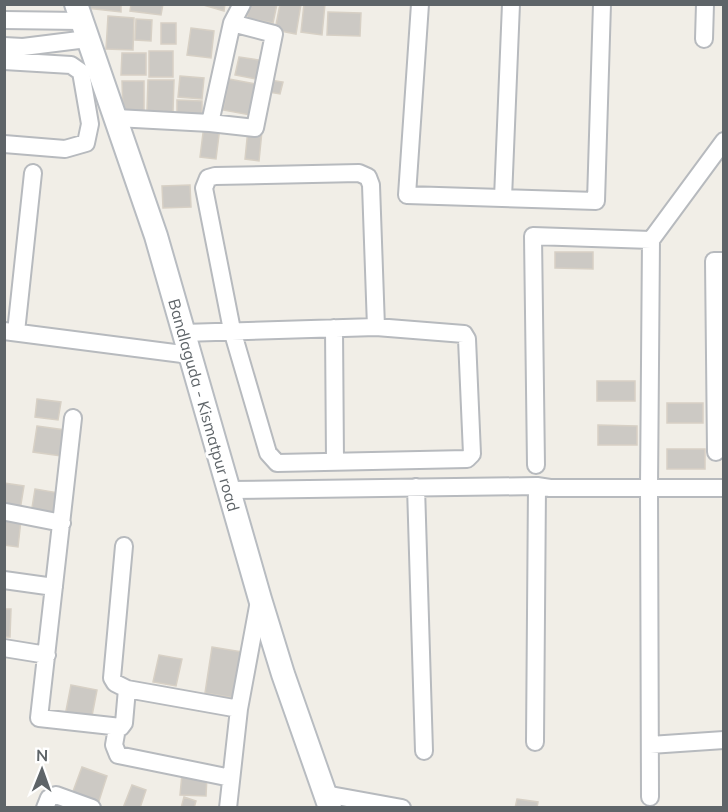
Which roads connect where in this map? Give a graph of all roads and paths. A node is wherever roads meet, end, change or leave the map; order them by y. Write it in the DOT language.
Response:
graph roads {
  1 [pos="242,4"];
  2 [pos="420,4"];
  3 [pos="511,4"];
  4 [pos="602,4"];
  5 [pos="705,4"];
  6 [pos="21,13"];
  7 [pos="4,20"];
  8 [pos="82,22"];
  9 [pos="232,23"];
  10 [pos="704,39"];
  11 [pos="4,46"];
  12 [pos="4,61"];
  13 [pos="116,118"];
  14 [pos="210,123"];
  15 [pos="723,141"];
  16 [pos="4,144"];
  17 [pos="33,173"];
  18 [pos="503,198"];
  19 [pos="651,240"];
  20 [pos="723,261"];
  21 [pos="376,327"];
  22 [pos="334,328"];
  23 [pos="232,330"];
  24 [pos="10,332"];
  25 [pos="183,333"];
  26 [pos="190,355"];
  27 [pos="73,418"];
  28 [pos="716,452"];
  29 [pos="335,462"];
  30 [pos="536,465"];
  31 [pos="537,486"];
  32 [pos="416,487"];
  33 [pos="649,487"];
  34 [pos="723,488"];
  35 [pos="229,490"];
  36 [pos="6,512"];
  37 [pos="62,523"];
  38 [pos="124,546"];
  39 [pos="4,580"];
  40 [pos="54,587"];
  41 [pos="260,599"];
  42 [pos="4,648"];
  43 [pos="47,655"];
  44 [pos="127,688"];
  45 [pos="239,710"];
  46 [pos="117,728"];
  47 [pos="723,740"];
  48 [pos="535,742"];
  49 [pos="650,745"];
  50 [pos="424,751"];
  51 [pos="231,778"];
  52 [pos="650,797"];
  53 [pos="327,801"];
  54 [pos="82,806"];
  55 [pos="45,807"];
  56 [pos="228,807"];
  57 [pos="402,807"];
  1 -- 9 [label="street"];
  2 -- 18 [label="street"];
  3 -- 18 [label="street"];
  4 -- 18 [label="street"];
  5 -- 10 [label="street"];
  6 -- 7 [label="street"];
  6 -- 8 [label="street"];
  8 -- 11 [label="street"];
  8 -- 13 [label="street, Bandlaguda - Kismatpur road"];
  9 -- 14 [label="street"];
  9 -- 14 [label="street"];
  12 -- 16 [label="street"];
  13 -- 14 [label="street"];
  13 -- 25 [label="street, Bandlaguda - Kismatpur road"];
  15 -- 19 [label="street"];
  17 -- 24 [label="street"];
  19 -- 30 [label="street"];
  19 -- 33 [label="street"];
  20 -- 28 [label="street"];
  21 -- 22 [label="street"];
  21 -- 23 [label="street"];
  21 -- 29 [label="street"];
  22 -- 23 [label="street"];
  22 -- 29 [label="street"];
  23 -- 25 [label="street"];
  23 -- 29 [label="street"];
  24 -- 26 [label="street"];
  25 -- 26 [label="street, Bandlaguda - Kismatpur road"];
  26 -- 35 [label="street, Bandlaguda - Kismatpur road"];
  27 -- 37 [label="street"];
  31 -- 32 [label="street"];
  31 -- 33 [label="street"];
  31 -- 48 [label="street"];
  32 -- 35 [label="street"];
  32 -- 50 [label="street"];
  33 -- 34 [label="street"];
  33 -- 49 [label="street"];
  35 -- 41 [label="street, Bandlaguda - Kismatpur road"];
  36 -- 37 [label="street"];
  37 -- 40 [label="street"];
  38 -- 44 [label="street"];
  39 -- 40 [label="street"];
  40 -- 43 [label="street"];
  41 -- 45 [label="street"];
  41 -- 53 [label="street, Bandlaguda - Kismatpur road"];
  42 -- 43 [label="street"];
  43 -- 46 [label="street"];
  44 -- 45 [label="street"];
  44 -- 46 [label="street"];
  45 -- 51 [label="street"];
  46 -- 51 [label="street"];
  47 -- 49 [label="street"];
  49 -- 52 [label="street"];
  51 -- 56 [label="street"];
  53 -- 57 [label="street"];
  54 -- 55 [label="street"];
}
